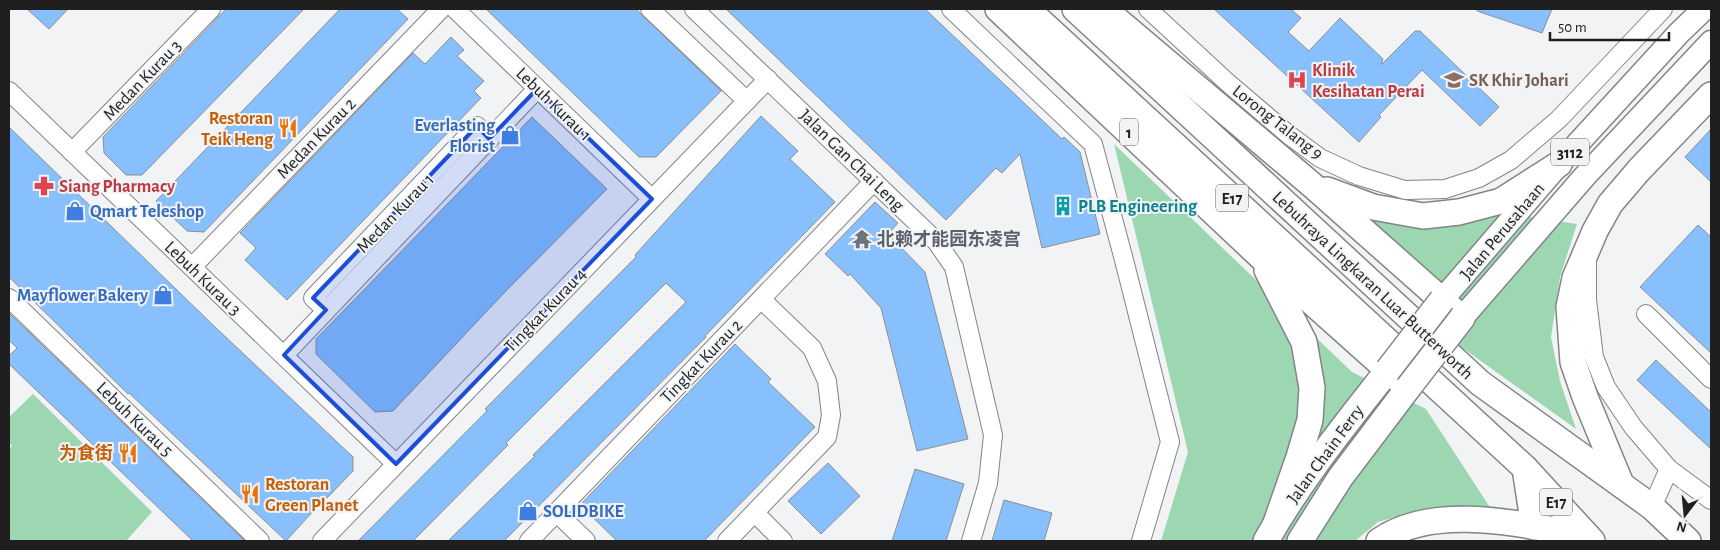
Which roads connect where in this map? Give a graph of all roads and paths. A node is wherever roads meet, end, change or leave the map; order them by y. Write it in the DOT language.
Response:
graph roads {
  1 [pos="211,9"];
  2 [pos="441,9"];
  3 [pos="455,9"];
  4 [pos="650,9"];
  5 [pos="694,9"];
  6 [pos="951,9"];
  7 [pos="998,9"];
  8 [pos="1027,9"];
  9 [pos="1075,9"];
  10 [pos="1104,9"];
  11 [pos="1148,9"];
  12 [pos="1663,9"];
  13 [pos="1704,9"];
  14 [pos="1711,42"];
  15 [pos="768,80"];
  16 [pos="537,89"];
  17 [pos="9,91"];
  18 [pos="1711,95"];
  19 [pos="747,101"];
  20 [pos="72,152"];
  21 [pos="1559,164"];
  22 [pos="874,181"];
  23 [pos="1312,185"];
  24 [pos="652,199"];
  25 [pos="1588,249"];
  26 [pos="1259,255"];
  27 [pos="192,268"];
  28 [pos="9,298"];
  29 [pos="761,299"];
  30 [pos="1442,300"];
  31 [pos="1646,314"];
  32 [pos="1462,318"];
  33 [pos="284,355"];
  34 [pos="1388,370"];
  35 [pos="1711,379"];
  36 [pos="1408,388"];
  37 [pos="396,464"];
  38 [pos="1525,468"];
  39 [pos="1669,469"];
  40 [pos="1620,484"];
  41 [pos="1711,500"];
  42 [pos="1652,507"];
  43 [pos="556,512"];
  44 [pos="755,513"];
  45 [pos="1271,532"];
  46 [pos="1536,534"];
  47 [pos="1590,539"];
  48 [pos="260,541"];
  49 [pos="322,541"];
  50 [pos="529,541"];
  51 [pos="586,541"];
  52 [pos="727,541"];
  53 [pos="783,541"];
  54 [pos="971,541"];
  55 [pos="1141,541"];
  56 [pos="1300,541"];
  57 [pos="1379,541"];
  58 [pos="1688,541"];
  1 -- 20 [label="street, Medan Kurau 3"];
  2 -- 27 [label="street, Medan Kurau 2"];
  3 -- 16 [label="street, Lebuh Kurau 1"];
  4 -- 19 [label="street"];
  5 -- 15 [label="street, Jalan Gan Chai Leng"];
  6 -- 55 [label="street"];
  7 -- 26 [label="highway, 1"];
  8 -- 38 [label="highway, Lebuhraya Lingkaran Luar Butterworth / E17"];
  9 -- 40 [label="highway, Lebuhraya Lingkaran Luar Butterworth / E17"];
  10 -- 23 [label="highway"];
  11 -- 12 [label="street, Lorong Talang 9"];
  13 -- 21 [label="main road, Jalan Perusahaan / 3112"];
  14 -- 32 [label="main road, Jalan Perusahaan / 3112"];
  15 -- 19 [label="street, Tingkat Kurau 4"];
  15 -- 22 [label="street, Jalan Gan Chai Leng"];
  16 -- 24 [label="street, Lebuh Kurau 1"];
  16 -- 33 [label="street, Medan Kurau 1"];
  17 -- 20 [label="street, Lebuh Kurau 3"];
  18 -- 25 [label="highway"];
  19 -- 24 [label="street, Tingkat Kurau 4"];
  20 -- 27 [label="street, Lebuh Kurau 3"];
  21 -- 23 [label="highway"];
  21 -- 30 [label="main road, Jalan Perusahaan / 3112"];
  22 -- 29 [label="street, Tingkat Kurau 2"];
  22 -- 54 [label="street, Jalan Gan Chai Leng"];
  23 -- 30 [label="highway"];
  24 -- 37 [label="street, Tingkat Kurau 4"];
  25 -- 39 [label="street"];
  25 -- 40 [label="highway"];
  26 -- 34 [label="highway, 1"];
  26 -- 45 [label="highway"];
  27 -- 33 [label="street, Lebuh Kurau 3"];
  28 -- 48 [label="street, Lebuh Kurau 5"];
  29 -- 43 [label="street, Tingkat Kurau 2"];
  29 -- 44 [label="street"];
  30 -- 32 [label="highway"];
  30 -- 34 [label="highway, Jalan Chain Ferry, bridge"];
  31 -- 35 [label="street"];
  32 -- 36 [label="highway, Jalan Chain Ferry, bridge"];
  33 -- 37 [label="street, Lebuh Kurau 3"];
  34 -- 36 [label="highway, 1"];
  34 -- 45 [label="highway, Jalan Chain Ferry"];
  36 -- 56 [label="highway, Jalan Chain Ferry"];
  37 -- 49 [label="street, Tingkat Kurau 4"];
  38 -- 46 [label="highway"];
  38 -- 47 [label="highway, Lebuhraya Lingkaran Luar Butterworth / E17"];
  39 -- 41 [label="street"];
  39 -- 42 [label="street"];
  40 -- 42 [label="highway, Lebuhraya Lingkaran Luar Butterworth / E17"];
  42 -- 58 [label="highway, Lebuhraya Lingkaran Luar Butterworth / E17"];
  43 -- 50 [label="street, Tingkat Kurau 2"];
  43 -- 51 [label="street"];
  44 -- 52 [label="street"];
  44 -- 53 [label="street"];
  46 -- 47 [label="highway"];
  46 -- 57 [label="highway"];
}
